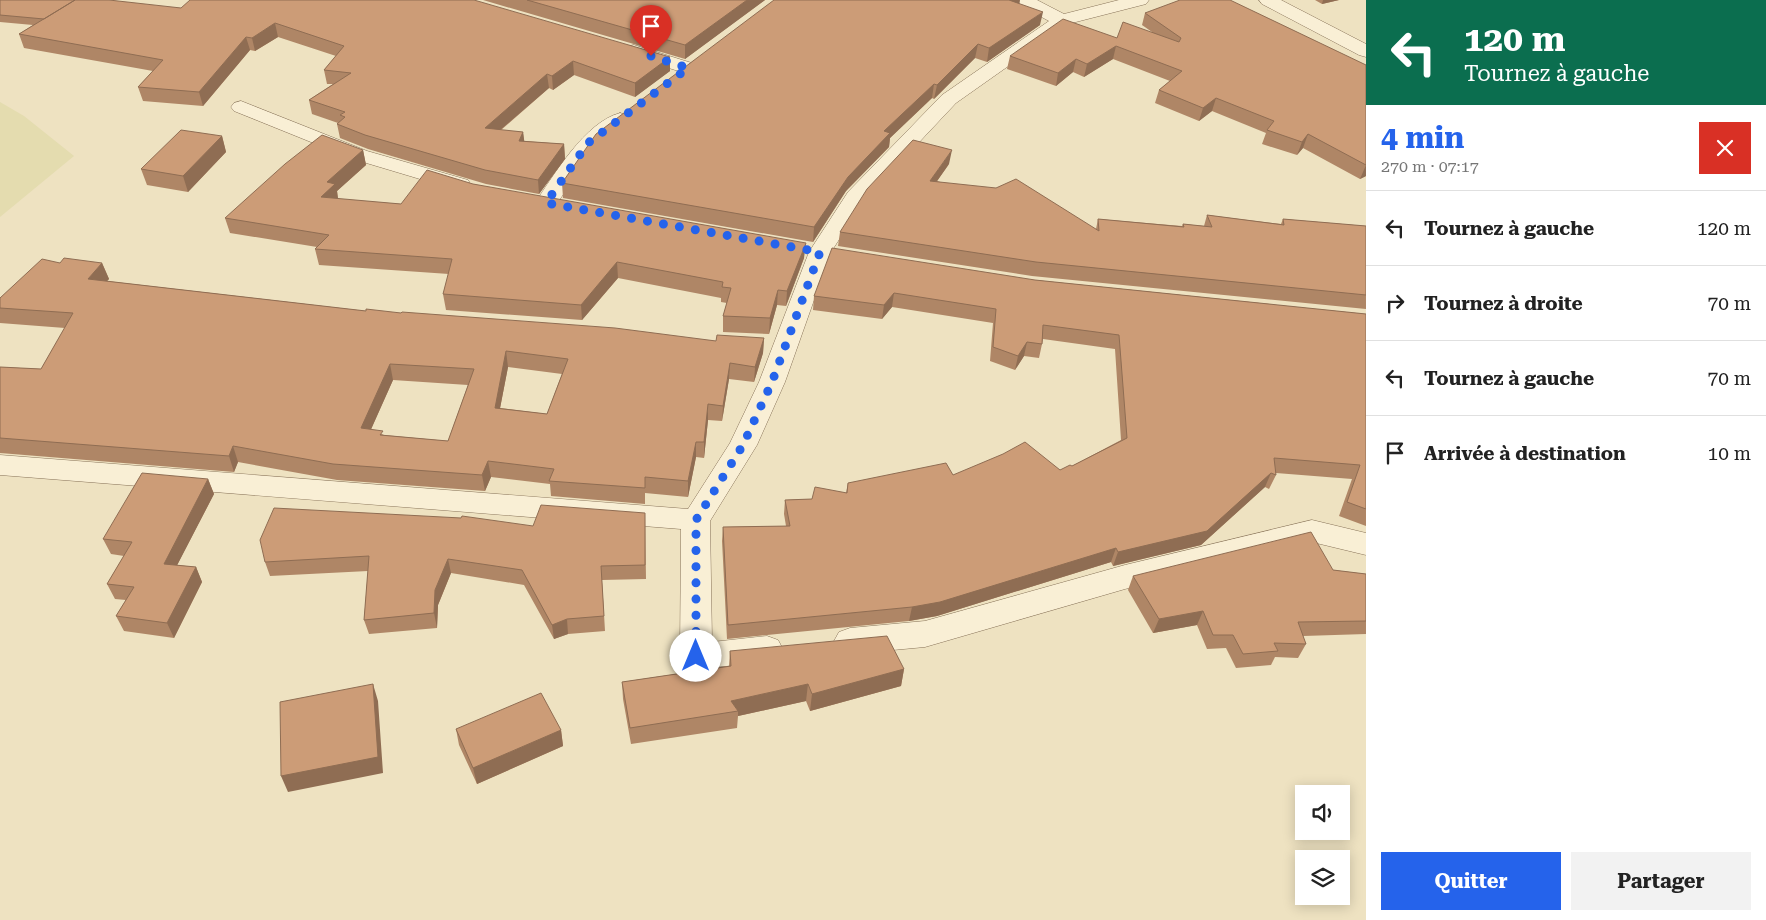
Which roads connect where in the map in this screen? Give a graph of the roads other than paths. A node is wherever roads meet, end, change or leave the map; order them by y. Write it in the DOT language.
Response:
graph roads {
  1 [pos="1023,0"];
  2 [pos="1140,0"];
  3 [pos="1268,0"];
  4 [pos="1062,20"];
  5 [pos="613,45"];
  6 [pos="1366,51"];
  7 [pos="688,68"];
  8 [pos="241,107"];
  9 [pos="634,108"];
  10 [pos="483,192"];
  11 [pos="546,203"];
  12 [pos="0,465"];
  13 [pos="696,520"];
  14 [pos="1366,544"];
  15 [pos="825,643"];
  16 [pos="795,646"];
  1 -- 4 [label="street"];
  2 -- 4 [label="street"];
  3 -- 6 [label="street"];
  4 -- 13 [label="street"];
  5 -- 7 [label="street"];
  8 -- 10 [label="street"];
  9 -- 11 [label="street"];
  12 -- 13 [label="street"];
  13 -- 16 [label="street"];
  14 -- 15 [label="street"];
}
